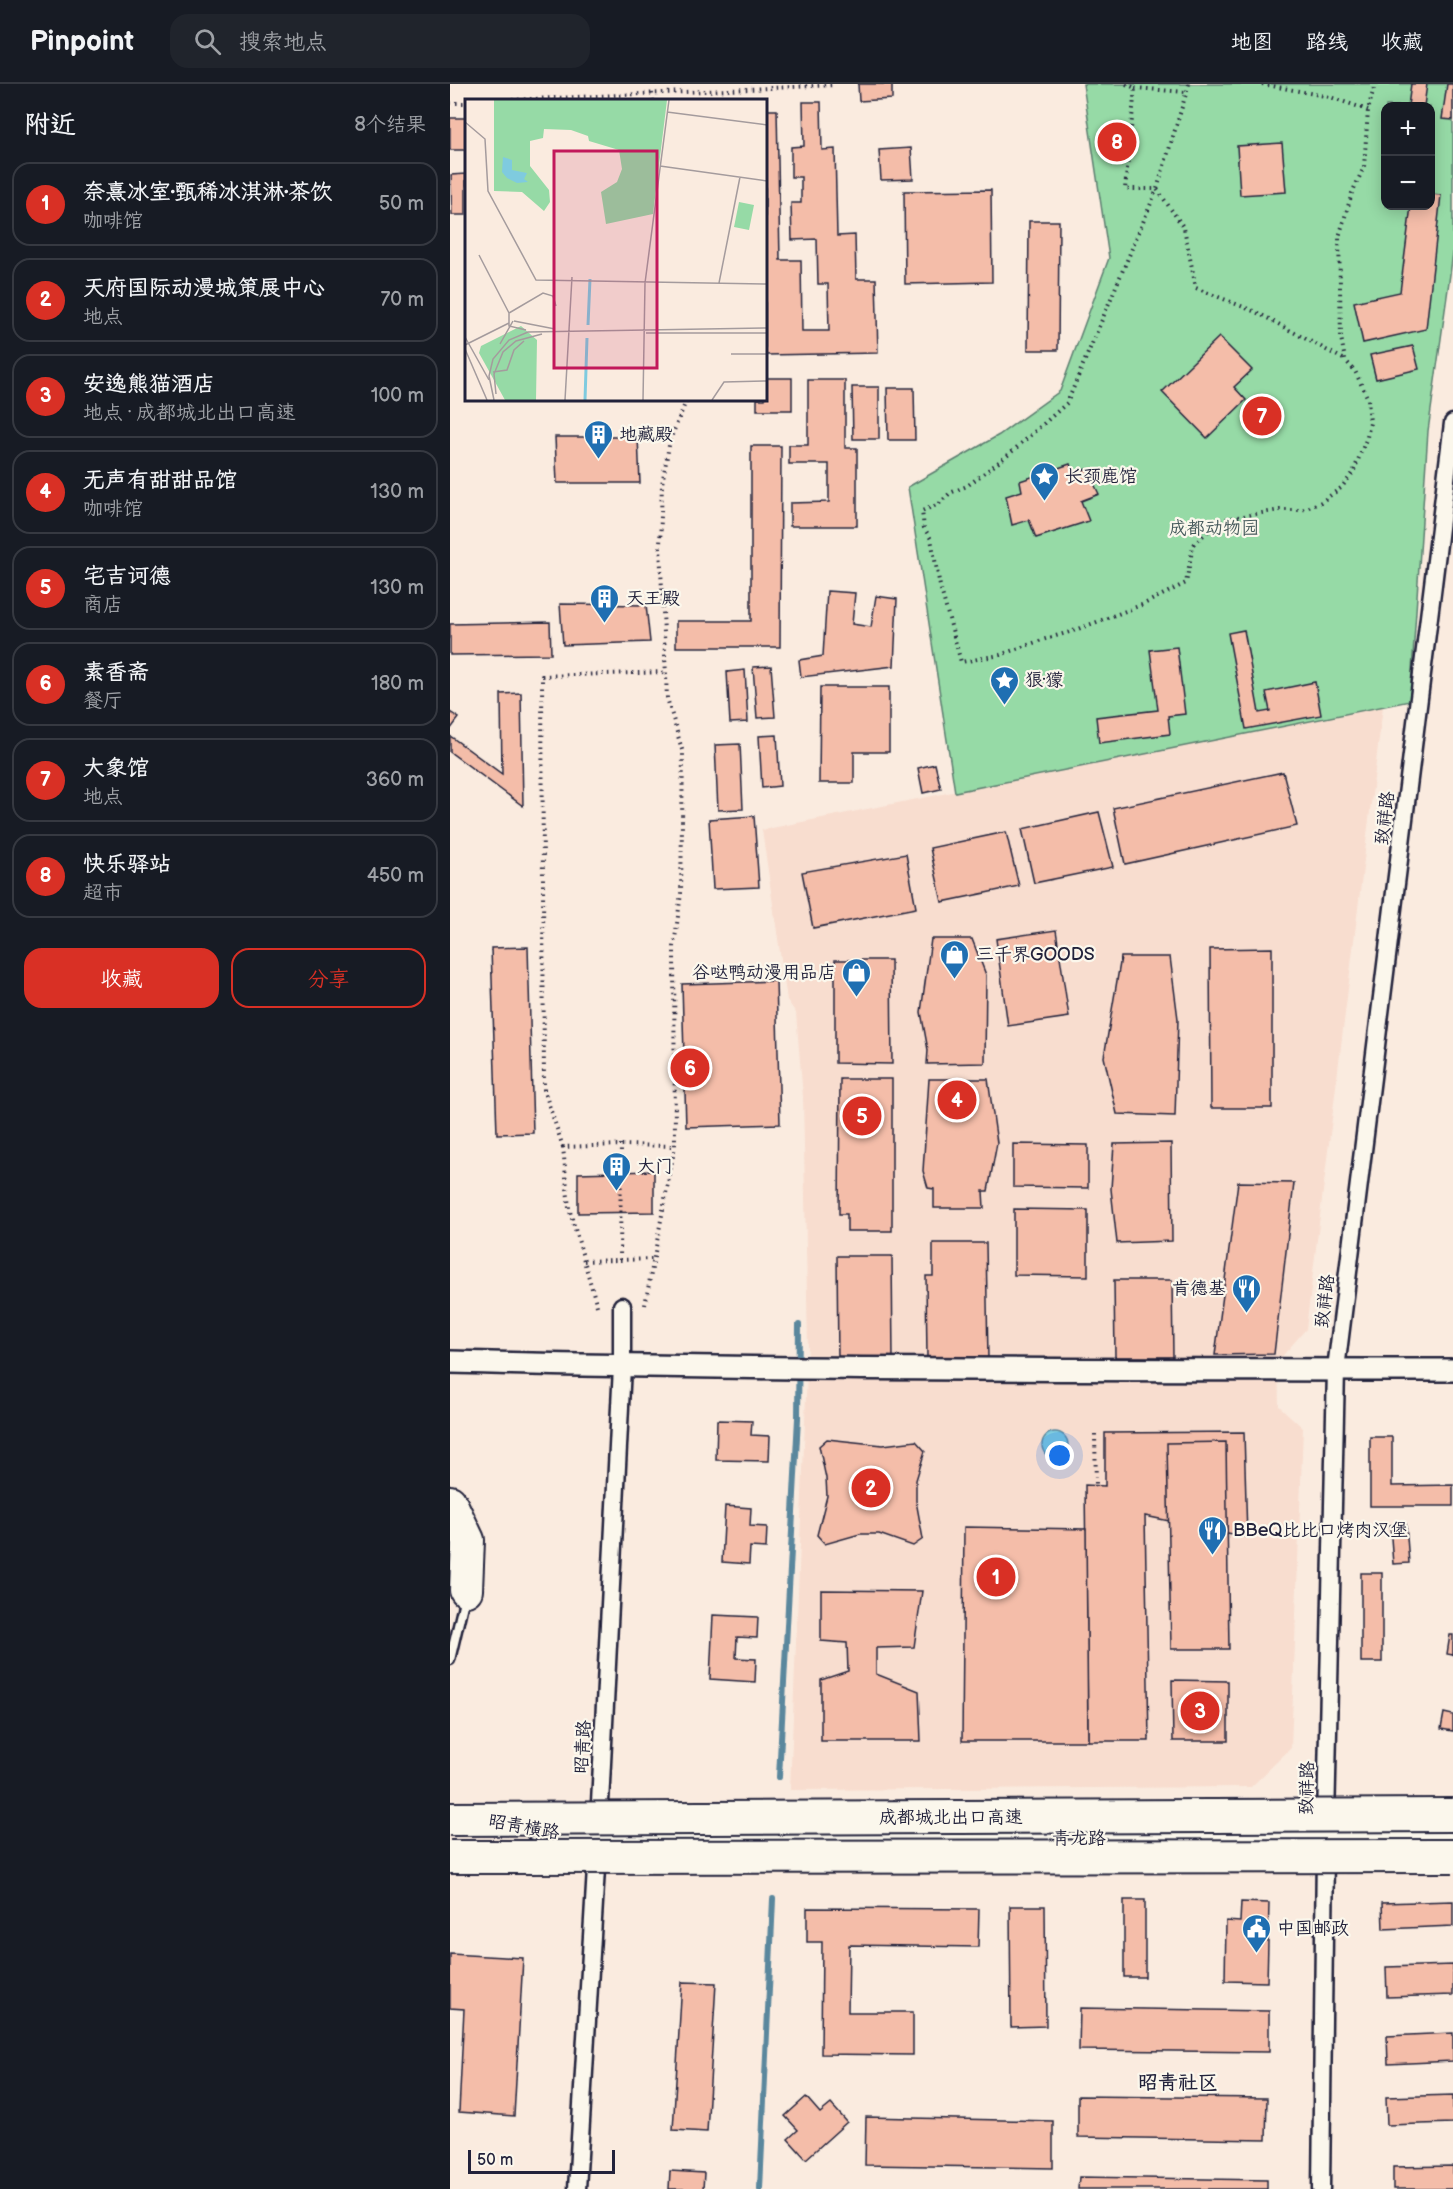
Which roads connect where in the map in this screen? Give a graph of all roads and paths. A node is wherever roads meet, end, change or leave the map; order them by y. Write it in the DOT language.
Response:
graph roads {
  1 [pos="1126,84"];
  2 [pos="1189,84"];
  3 [pos="1262,84"];
  4 [pos="1375,84"];
  5 [pos="835,85"];
  6 [pos="1135,88"];
  7 [pos="652,93"];
  8 [pos="1186,93"];
  9 [pos="532,99"];
  10 [pos="653,99"];
  11 [pos="1368,110"];
  12 [pos="1157,189"];
  13 [pos="1345,360"];
  14 [pos="687,400"];
  15 [pos="1453,423"];
  16 [pos="666,672"];
  17 [pos="621,1145"];
  18 [pos="675,1146"];
  19 [pos="563,1147"];
  20 [pos="654,1259"];
  21 [pos="620,1260"];
  22 [pos="584,1261"];
  23 [pos="645,1305"];
  24 [pos="597,1306"];
  25 [pos="622,1306"];
  26 [pos="450,1362"];
  27 [pos="622,1367"];
  28 [pos="1336,1369"];
  29 [pos="1453,1370"];
  30 [pos="1095,1434"];
  31 [pos="1096,1485"];
  32 [pos="450,1502"];
  33 [pos="466,1590"];
  34 [pos="450,1660"];
  35 [pos="1453,1815"];
  36 [pos="450,1817"];
  37 [pos="1453,1835"];
  38 [pos="1326,1836"];
  39 [pos="598,1840"];
  40 [pos="1453,1856"];
  41 [pos="450,1857"];
  42 [pos="577,2189"];
  43 [pos="1322,2189"];
  1 -- 6 [label="path"];
  2 -- 8 [label="path"];
  3 -- 11 [label="path"];
  4 -- 11 [label="path"];
  5 -- 7 [label="path"];
  6 -- 8 [label="path"];
  6 -- 12 [label="path"];
  7 -- 9 [label="path"];
  7 -- 10 [label="path"];
  8 -- 12 [label="path"];
  11 -- 13 [label="path"];
  12 -- 13 [label="path"];
  12 -- 13 [label="path"];
  14 -- 16 [label="path"];
  15 -- 28 [label="street, 致祥路"];
  16 -- 18 [label="path"];
  16 -- 19 [label="path"];
  17 -- 18 [label="path"];
  17 -- 19 [label="path"];
  17 -- 21 [label="path"];
  18 -- 20 [label="path"];
  19 -- 22 [label="path"];
  20 -- 21 [label="path"];
  20 -- 23 [label="path"];
  21 -- 22 [label="path"];
  22 -- 24 [label="path"];
  25 -- 27 [label="street, 昭青路"];
  26 -- 27 [label="street"];
  27 -- 28 [label="street"];
  27 -- 39 [label="street, 昭青路"];
  28 -- 29 [label="street"];
  28 -- 38 [label="street, 致祥路"];
  30 -- 31 [label="path"];
  32 -- 33 [label="highway"];
  33 -- 34 [label="lane"];
  35 -- 36 [label="highway, 成都城北出口高速, bridge"];
  36 -- 39 [label="street, 昭青横路"];
  37 -- 38 [label="street, 青龙路"];
  38 -- 39 [label="street, 青龙路"];
  38 -- 43 [label="street, 致祥路"];
  39 -- 42 [label="street, 昭青路"];
  40 -- 41 [label="highway, bridge"];
}
